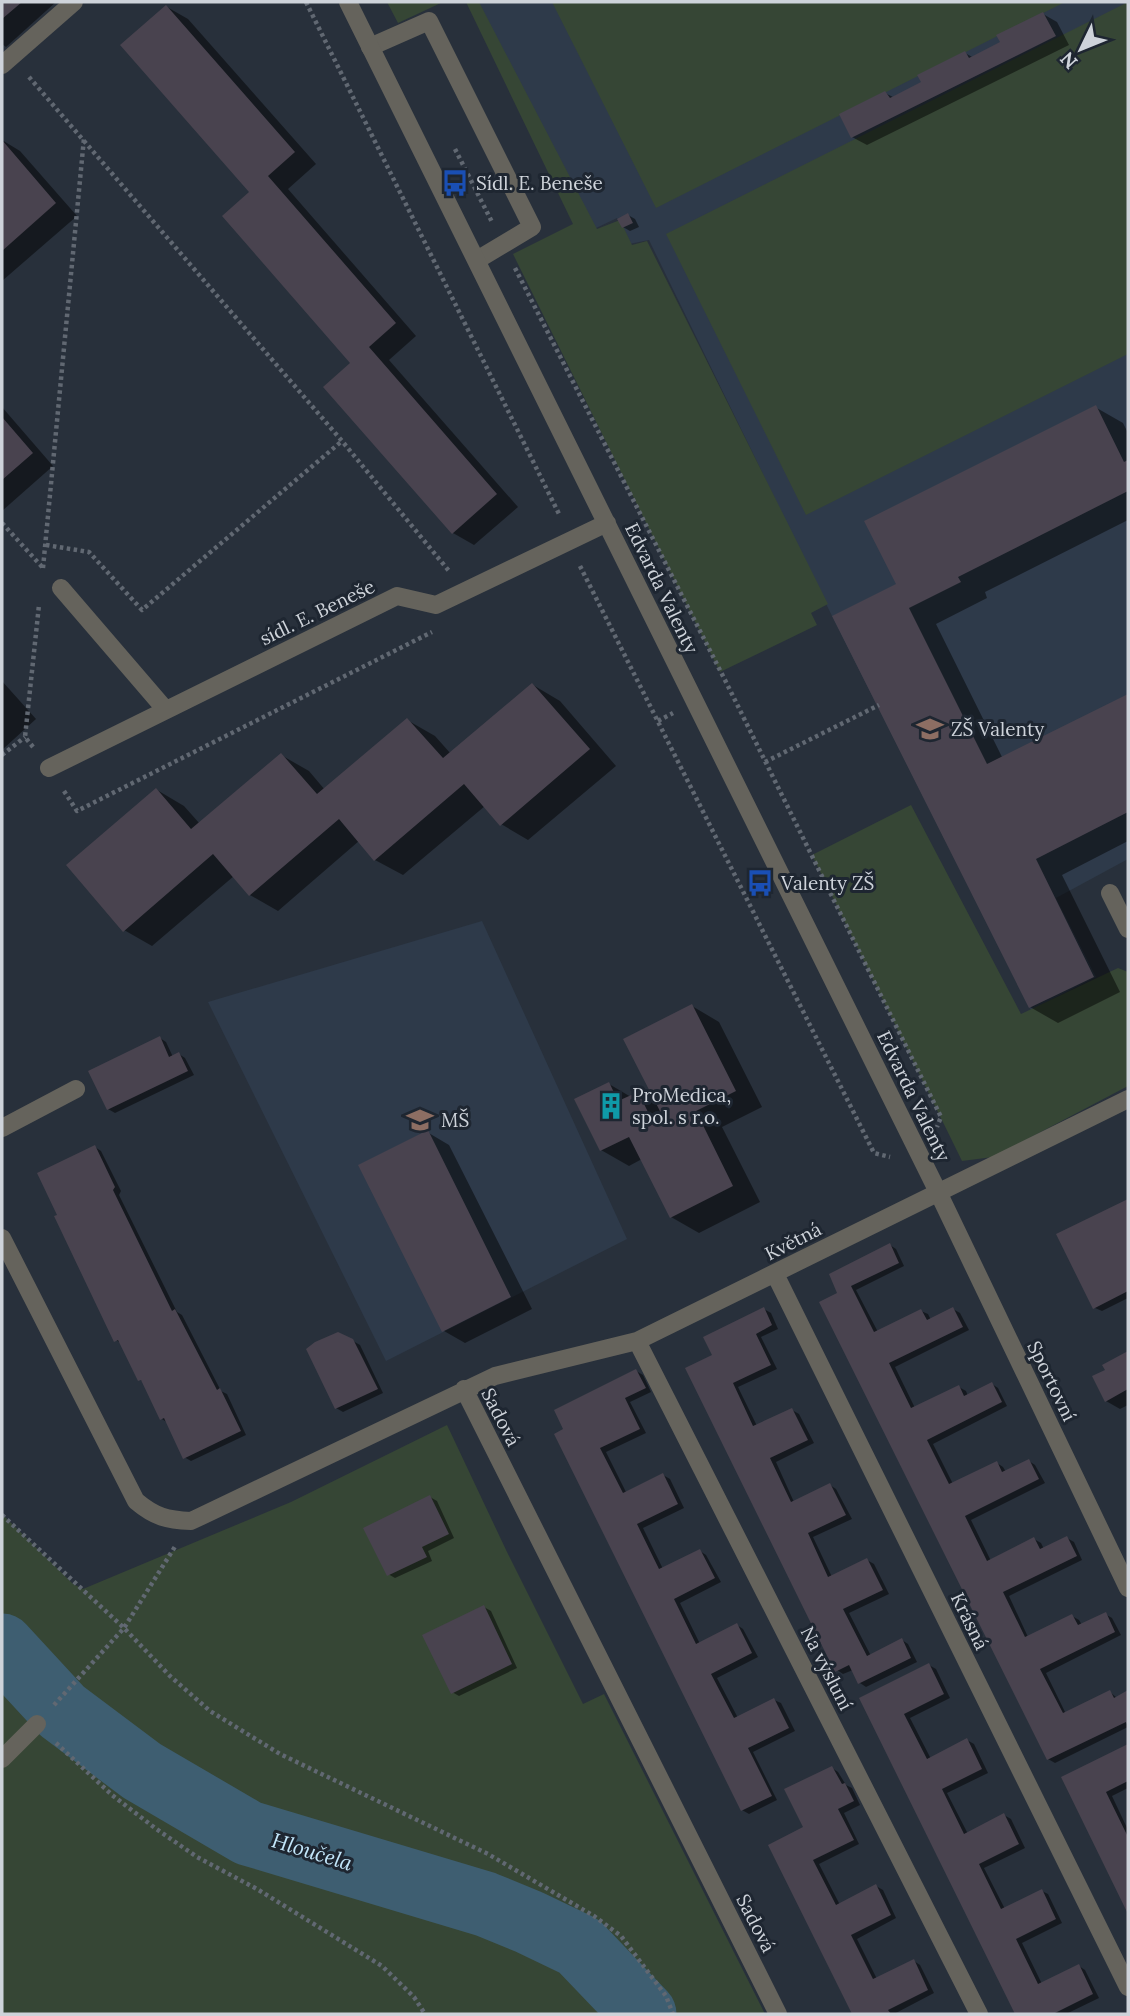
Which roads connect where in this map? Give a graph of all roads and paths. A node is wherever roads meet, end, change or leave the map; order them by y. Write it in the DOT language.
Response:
graph roads {
  1 [pos="74,2"];
  2 [pos="306,2"];
  3 [pos="348,2"];
  4 [pos="370,47"];
  5 [pos="7,61"];
  6 [pos="84,138"];
  7 [pos="453,146"];
  8 [pos="503,244"];
  9 [pos="477,260"];
  10 [pos="342,441"];
  11 [pos="2,523"];
  12 [pos="607,523"];
  13 [pos="572,540"];
  14 [pos="46,545"];
  15 [pos="43,569"];
  16 [pos="42,582"];
  17 [pos="61,589"];
  18 [pos="466,591"];
  19 [pos="40,595"];
  20 [pos="439,628"];
  21 [pos="879,705"];
  22 [pos="165,709"];
  23 [pos="25,737"];
  24 [pos="2,755"];
  25 [pos="765,762"];
  26 [pos="50,768"];
  27 [pos="1110,893"];
  28 [pos="1128,929"];
  29 [pos="76,1089"];
  30 [pos="1128,1099"];
  31 [pos="2,1128"];
  32 [pos="925,1165"];
  33 [pos="938,1192"];
  34 [pos="2,1238"];
  35 [pos="775,1274"];
  36 [pos="637,1341"];
  37 [pos="464,1389"];
  38 [pos="2,1515"];
  39 [pos="191,1521"];
  40 [pos="1128,1588"];
  41 [pos="124,1628"];
  42 [pos="72,1686"];
  43 [pos="37,1724"];
  44 [pos="2,1759"];
  45 [pos="1128,1987"];
  46 [pos="425,2014"];
  47 [pos="673,2014"];
  48 [pos="778,2014"];
  49 [pos="979,2014"];
  1 -- 5 [label="street"];
  2 -- 13 [label="path"];
  3 -- 4 [label="street, Edvarda Valenty"];
  4 -- 8 [label="street"];
  4 -- 9 [label="street, Edvarda Valenty"];
  5 -- 6 [label="path"];
  6 -- 10 [label="path"];
  6 -- 14 [label="path"];
  7 -- 8 [label="path"];
  8 -- 9 [label="street"];
  8 -- 25 [label="path"];
  9 -- 12 [label="street, Edvarda Valenty"];
  10 -- 14 [label="path"];
  10 -- 18 [label="path"];
  11 -- 15 [label="path"];
  12 -- 13 [label="street, sídl. E. Beneše"];
  12 -- 32 [label="street, Edvarda Valenty"];
  13 -- 18 [label="street, sídl. E. Beneše"];
  13 -- 32 [label="path"];
  14 -- 15 [label="path"];
  15 -- 16 [label="path"];
  15 -- 17 [label="path"];
  17 -- 22 [label="street"];
  18 -- 22 [label="street, sídl. E. Beneše"];
  19 -- 23 [label="path"];
  20 -- 26 [label="path"];
  21 -- 25 [label="path"];
  22 -- 26 [label="street, sídl. E. Beneše"];
  23 -- 24 [label="path"];
  23 -- 26 [label="path"];
  25 -- 32 [label="path"];
  27 -- 28 [label="street"];
  29 -- 31 [label="street"];
  30 -- 33 [label="street, Květná"];
  32 -- 33 [label="street, Edvarda Valenty"];
  33 -- 35 [label="street, Květná"];
  33 -- 40 [label="street, Sportovní"];
  34 -- 39 [label="street"];
  35 -- 36 [label="street, Květná"];
  35 -- 45 [label="street, Krásná"];
  36 -- 37 [label="street, Květná"];
  36 -- 49 [label="street, Na výsluní"];
  37 -- 39 [label="street, Sadová"];
  37 -- 48 [label="street, Sadová"];
  38 -- 41 [label="path"];
  39 -- 41 [label="path"];
  41 -- 42 [label="path"];
  41 -- 47 [label="path"];
  43 -- 44 [label="street"];
  43 -- 46 [label="path"];
}
